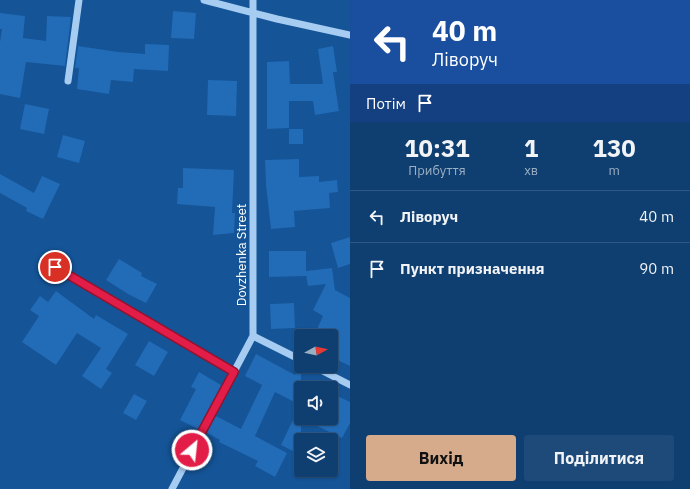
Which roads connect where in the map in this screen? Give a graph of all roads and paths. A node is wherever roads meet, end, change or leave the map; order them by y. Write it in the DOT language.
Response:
graph roads {
  1 [pos="79,0"];
  2 [pos="204,0"];
  3 [pos="253,0"];
  4 [pos="254,13"];
  5 [pos="350,35"];
  6 [pos="68,81"];
  7 [pos="55,267"];
  8 [pos="253,336"];
  9 [pos="294,356"];
  10 [pos="234,372"];
  11 [pos="327,373"];
  12 [pos="350,385"];
  13 [pos="172,489"];
  1 -- 6 [label="street"];
  2 -- 4 [label="street"];
  3 -- 4 [label="street, Dovzhenka Street"];
  4 -- 5 [label="street"];
  4 -- 8 [label="street, Dovzhenka Street"];
  7 -- 10 [label="street"];
  8 -- 9 [label="street"];
  8 -- 10 [label="street, Dovzhenka Street"];
  10 -- 13 [label="street, Dovzhenka Street"];
  11 -- 12 [label="street"];
}
